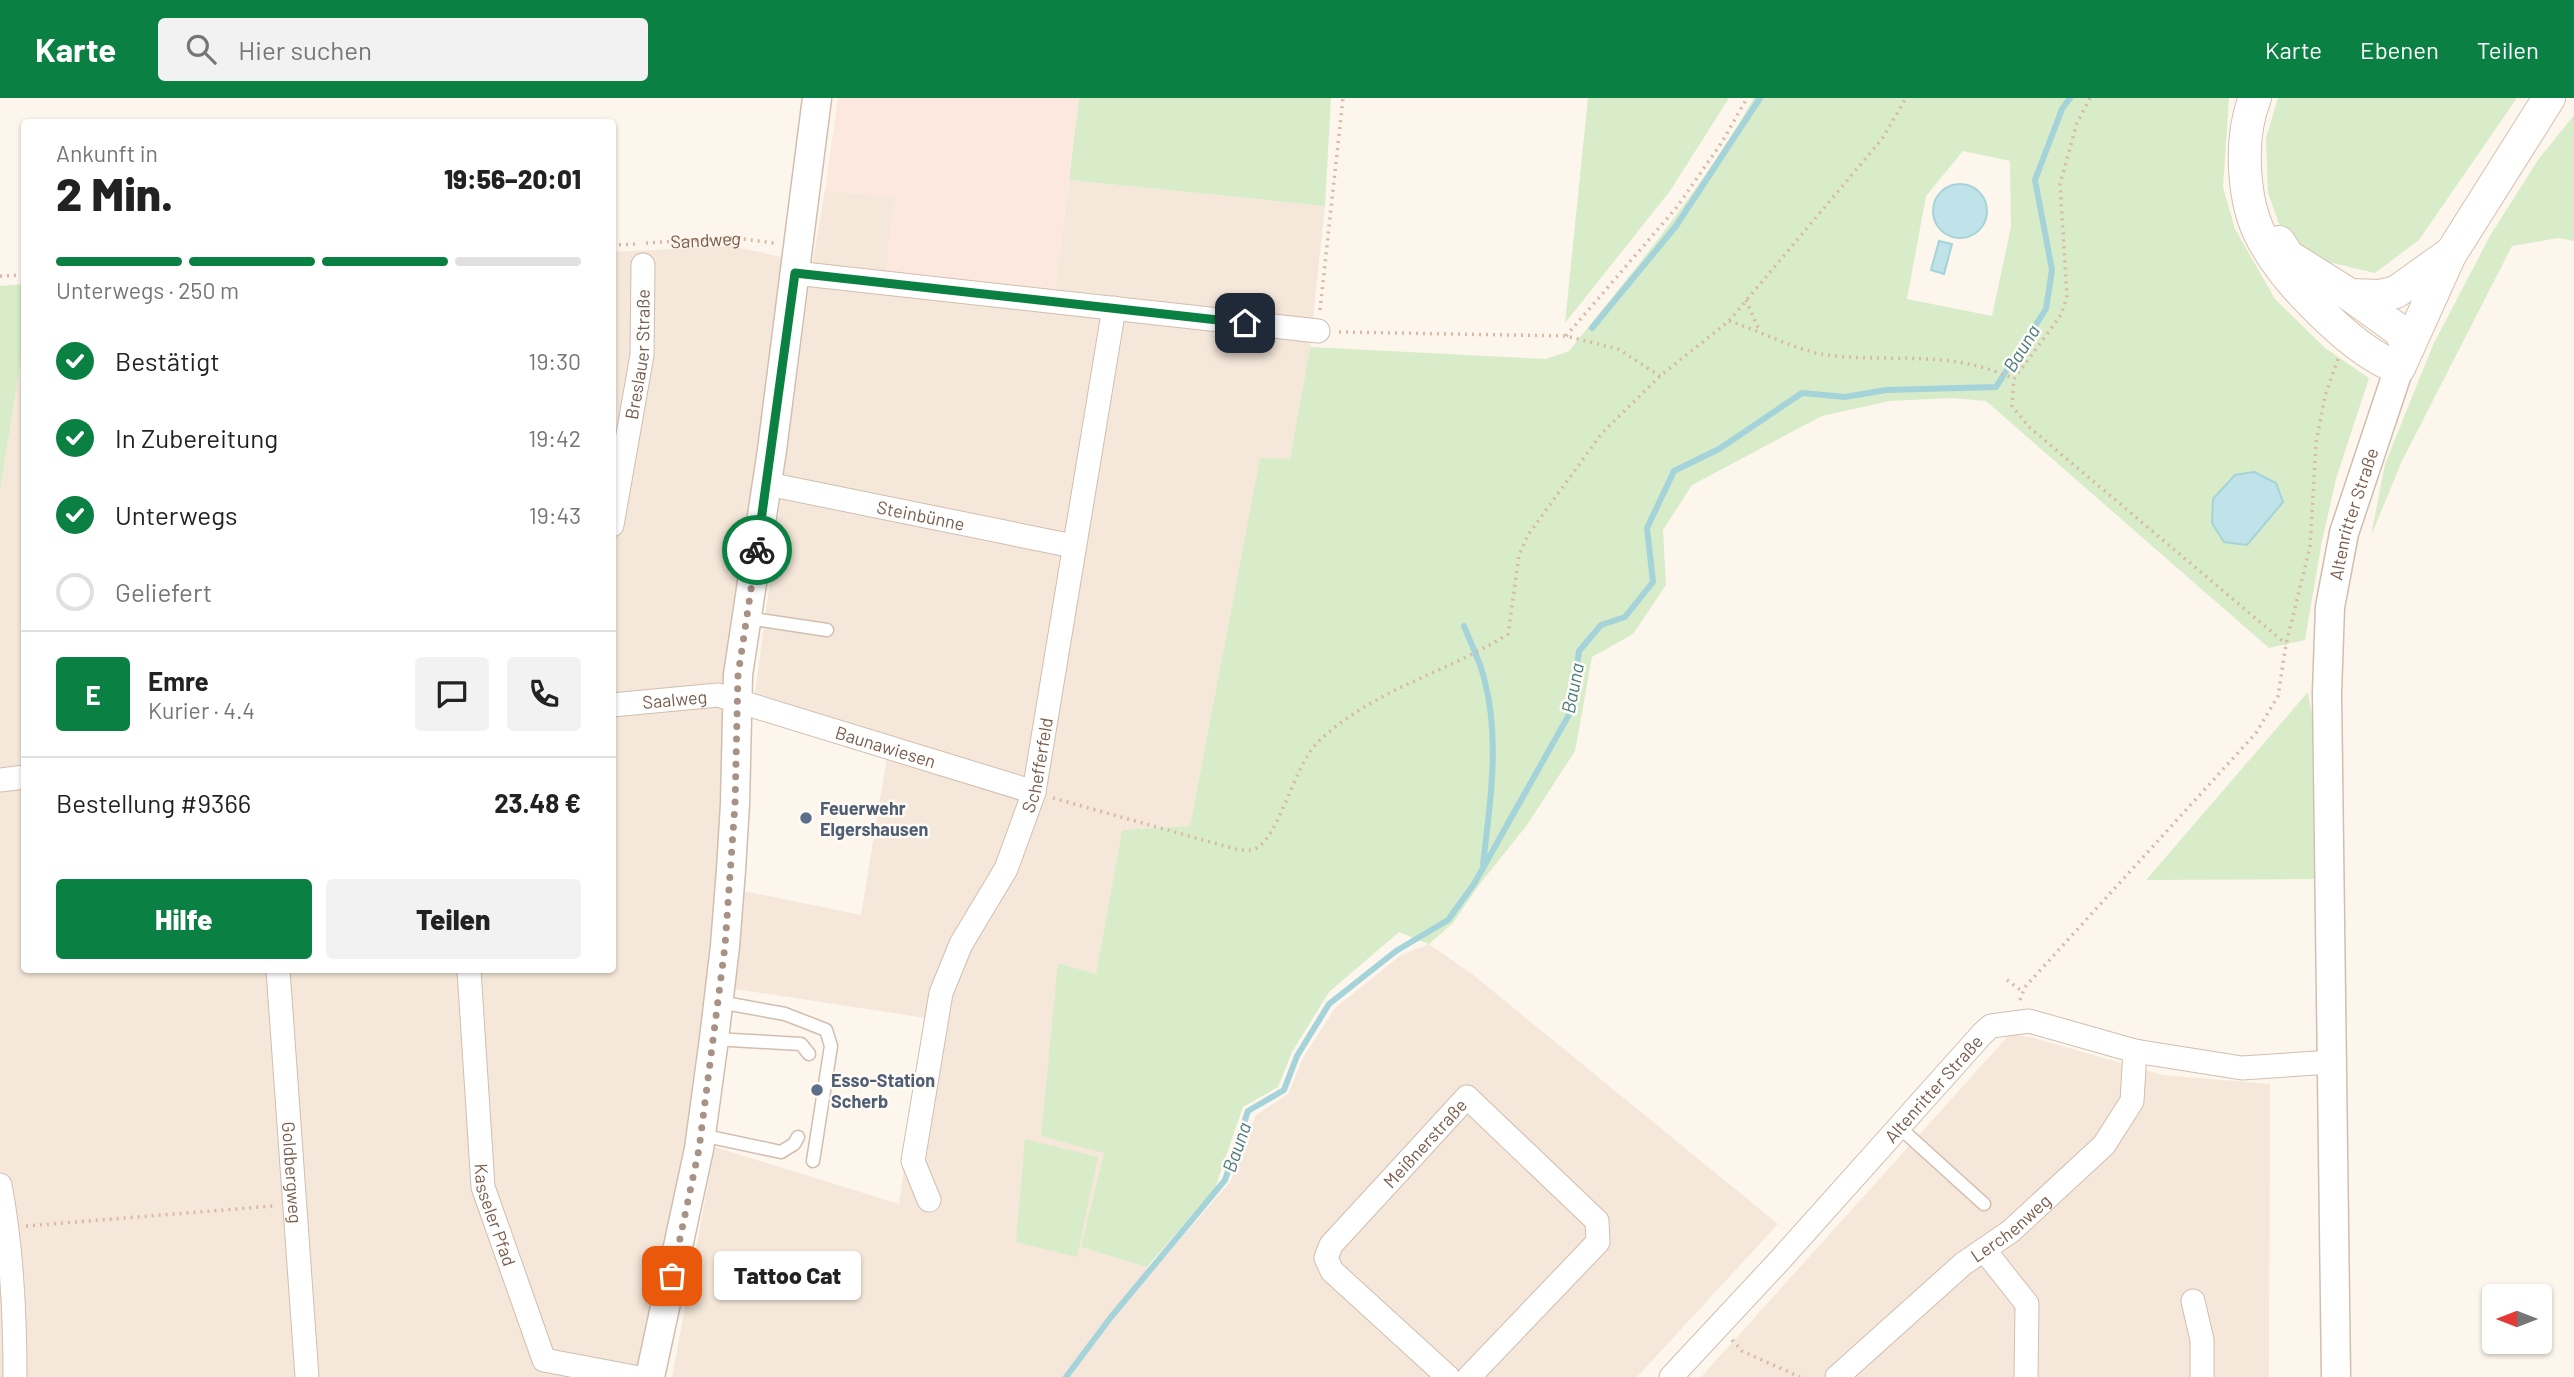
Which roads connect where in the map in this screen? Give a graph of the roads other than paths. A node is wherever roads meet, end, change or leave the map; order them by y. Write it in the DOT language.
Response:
graph roads {
  1 [pos="817,98"];
  2 [pos="2255,98"];
  3 [pos="2266,98"];
  4 [pos="2549,98"];
  5 [pos="2449,254"];
  6 [pos="797,261"];
  7 [pos="643,265"];
  8 [pos="2350,295"];
  9 [pos="1114,308"];
  10 [pos="1318,331"];
  11 [pos="2404,358"];
  12 [pos="768,484"];
  13 [pos="616,502"];
  14 [pos="1073,545"];
  15 [pos="747,618"];
  16 [pos="827,630"];
  17 [pos="736,701"];
  18 [pos="616,705"];
  19 [pos="21,777"];
  20 [pos="0,780"];
  21 [pos="1034,792"];
  22 [pos="278,973"];
  23 [pos="469,973"];
  24 [pos="718,1002"];
  25 [pos="714,1039"];
  26 [pos="2135,1051"];
  27 [pos="809,1054"];
  28 [pos="2332,1062"];
  29 [pos="1899,1127"];
  30 [pos="701,1135"];
  31 [pos="798,1137"];
  32 [pos="813,1161"];
  33 [pos="0,1185"];
  34 [pos="929,1200"];
  35 [pos="1984,1204"];
  36 [pos="1985,1251"];
  37 [pos="2193,1301"];
  38 [pos="15,1377"];
  39 [pos="307,1377"];
  40 [pos="634,1377"];
  41 [pos="650,1377"];
  42 [pos="1448,1377"];
  43 [pos="1469,1377"];
  44 [pos="1671,1377"];
  45 [pos="1838,1377"];
  46 [pos="2026,1377"];
  47 [pos="2203,1377"];
  48 [pos="2336,1377"];
  1 -- 6 [label="street"];
  2 -- 11 [label="main road"];
  3 -- 8 [label="main road"];
  4 -- 5 [label="main road"];
  5 -- 8 [label="main road"];
  5 -- 11 [label="main road"];
  6 -- 9 [label="street"];
  6 -- 12 [label="street"];
  7 -- 13 [label="street, Breslauer Straße"];
  8 -- 11 [label="main road"];
  9 -- 10 [label="street"];
  9 -- 14 [label="street, Schefferfeld"];
  11 -- 28 [label="street, Altenritter Straße"];
  12 -- 14 [label="street, Steinbünne"];
  12 -- 15 [label="street"];
  14 -- 21 [label="street, Schefferfeld"];
  15 -- 16 [label="lane"];
  15 -- 17 [label="street"];
  17 -- 18 [label="street, Saalweg"];
  17 -- 21 [label="street, Baunawiesen"];
  17 -- 24 [label="street"];
  19 -- 20 [label="street"];
  21 -- 34 [label="street, Schefferfeld"];
  22 -- 39 [label="street, Goldbergweg"];
  23 -- 40 [label="street, Kasseler Pfad"];
  24 -- 25 [label="street"];
  24 -- 32 [label="lane"];
  25 -- 27 [label="lane"];
  25 -- 30 [label="street"];
  26 -- 28 [label="street"];
  26 -- 29 [label="street, Altenritter Straße"];
  26 -- 36 [label="street, Lerchenweg"];
  28 -- 48 [label="street, Altenritter Straße"];
  29 -- 35 [label="lane"];
  29 -- 44 [label="street, Altenritter Straße"];
  30 -- 31 [label="lane"];
  30 -- 41 [label="street"];
  33 -- 38 [label="street"];
  36 -- 45 [label="street, Lerchenweg"];
  36 -- 46 [label="street"];
  37 -- 47 [label="street"];
  42 -- 43 [label="street, Meißnerstraße"];
}
